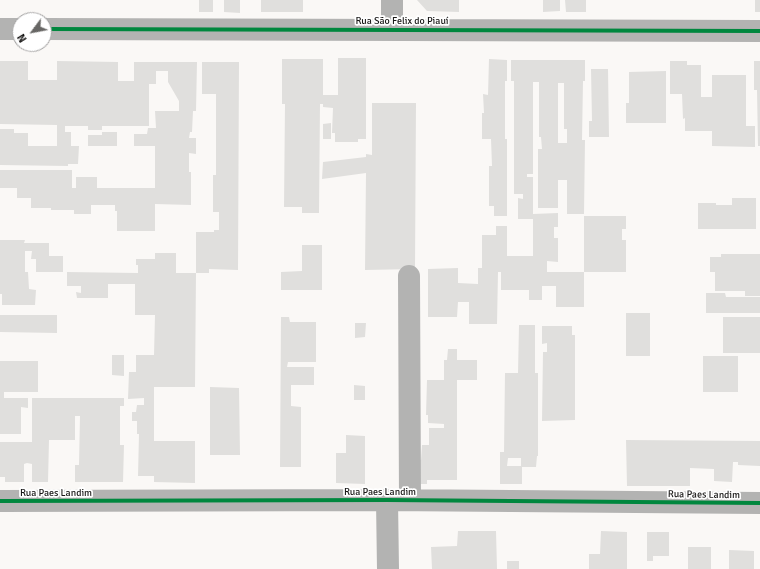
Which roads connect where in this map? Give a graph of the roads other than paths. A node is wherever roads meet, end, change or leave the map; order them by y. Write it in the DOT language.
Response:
graph roads {
  1 [pos="392,0"];
  2 [pos="0,29"];
  3 [pos="12,29"];
  4 [pos="52,29"];
  5 [pos="392,29"];
  6 [pos="760,31"];
  7 [pos="409,276"];
  8 [pos="387,500"];
  9 [pos="410,500"];
  10 [pos="0,501"];
  11 [pos="760,503"];
  12 [pos="388,569"];
  1 -- 5 [label="street"];
  2 -- 3 [label="street"];
  4 -- 5 [label="street, Rua São Felix do Piauí"];
  5 -- 6 [label="street, Rua São Felix do Piauí"];
  7 -- 9 [label="street"];
  8 -- 9 [label="street, Rua Paes Landim"];
  8 -- 10 [label="street, Rua Paes Landim"];
  8 -- 12 [label="street"];
  9 -- 11 [label="street, Rua Paes Landim"];
}
